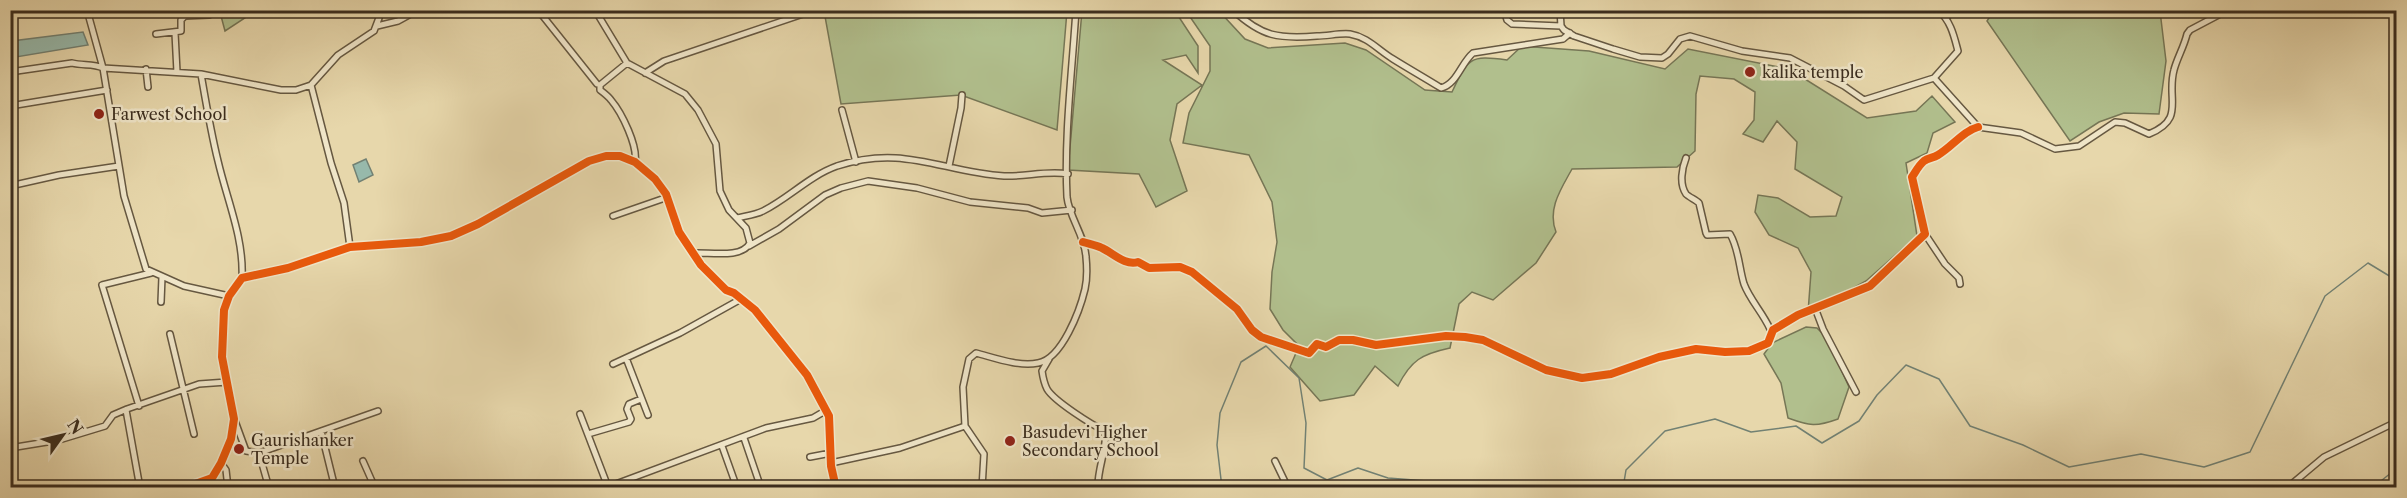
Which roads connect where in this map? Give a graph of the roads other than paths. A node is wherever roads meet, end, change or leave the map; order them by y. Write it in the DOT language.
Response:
graph roads {
  1 [pos="87,10"];
  2 [pos="382,10"];
  3 [pos="418,10"];
  4 [pos="538,10"];
  5 [pos="595,10"];
  6 [pos="814,10"];
  7 [pos="1076,10"];
  8 [pos="1233,10"];
  9 [pos="1504,10"];
  10 [pos="1560,10"];
  11 [pos="1938,10"];
  12 [pos="1954,10"];
  13 [pos="2228,10"];
  14 [pos="209,15"];
  15 [pos="1946,18"];
  16 [pos="377,26"];
  17 [pos="1562,26"];
  18 [pos="175,33"];
  19 [pos="1570,33"];
  20 [pos="156,34"];
  21 [pos="627,63"];
  22 [pos="103,68"];
  23 [pos="146,69"];
  24 [pos="10,72"];
  25 [pos="177,72"];
  26 [pos="645,73"];
  27 [pos="201,74"];
  28 [pos="1934,78"];
  29 [pos="311,85"];
  30 [pos="600,85"];
  31 [pos="148,87"];
  32 [pos="107,90"];
  33 [pos="962,95"];
  34 [pos="10,106"];
  35 [pos="842,110"];
  36 [pos="1978,127"];
  37 [pos="1686,158"];
  38 [pos="635,162"];
  39 [pos="856,162"];
  40 [pos="119,166"];
  41 [pos="949,166"];
  42 [pos="1068,174"];
  43 [pos="10,186"];
  44 [pos="666,194"];
  45 [pos="1072,210"];
  46 [pos="613,216"];
  47 [pos="736,218"];
  48 [pos="1925,234"];
  49 [pos="1083,242"];
  50 [pos="749,246"];
  51 [pos="350,247"];
  52 [pos="694,253"];
  53 [pos="151,273"];
  54 [pos="162,277"];
  55 [pos="242,278"];
  56 [pos="1960,284"];
  57 [pos="229,296"];
  58 [pos="741,299"];
  59 [pos="162,302"];
  60 [pos="1815,308"];
  61 [pos="1773,330"];
  62 [pos="170,334"];
  63 [pos="1050,357"];
  64 [pos="626,358"];
  65 [pos="613,364"];
  66 [pos="227,382"];
  67 [pos="183,390"];
  68 [pos="1856,392"];
  69 [pos="641,399"];
  70 [pos="139,406"];
  71 [pos="126,410"];
  72 [pos="378,411"];
  73 [pos="825,411"];
  74 [pos="580,414"];
  75 [pos="648,415"];
  76 [pos="234,419"];
  77 [pos="2397,422"];
  78 [pos="965,426"];
  79 [pos="321,431"];
  80 [pos="194,434"];
  81 [pos="588,434"];
  82 [pos="744,438"];
  83 [pos="722,446"];
  84 [pos="10,448"];
  85 [pos="259,453"];
  86 [pos="831,453"];
  87 [pos="810,457"];
  88 [pos="363,460"];
  89 [pos="1275,461"];
  90 [pos="831,463"];
  91 [pos="221,464"];
  92 [pos="607,487"];
  93 [pos="140,488"];
  94 [pos="184,488"];
  95 [pos="228,488"];
  96 [pos="269,488"];
  97 [pos="335,488"];
  98 [pos="375,488"];
  99 [pos="737,488"];
  100 [pos="761,488"];
  101 [pos="836,488"];
  102 [pos="982,488"];
  103 [pos="1098,488"];
  104 [pos="1288,488"];
  105 [pos="2287,488"];
  1 -- 22 [label="street"];
  2 -- 16 [label="street"];
  3 -- 16 [label="street"];
  4 -- 30 [label="street"];
  5 -- 21 [label="street"];
  6 -- 26 [label="street"];
  7 -- 42 [label="street"];
  8 -- 19 [label="street"];
  9 -- 17 [label="street"];
  10 -- 17 [label="street"];
  11 -- 15 [label="street"];
  12 -- 15 [label="street"];
  13 -- 36 [label="street"];
  14 -- 18 [label="street"];
  15 -- 28 [label="street"];
  16 -- 29 [label="street"];
  17 -- 19 [label="street"];
  18 -- 20 [label="street"];
  18 -- 25 [label="street"];
  19 -- 28 [label="street"];
  21 -- 26 [label="street"];
  21 -- 30 [label="street"];
  22 -- 23 [label="street"];
  22 -- 24 [label="street"];
  22 -- 32 [label="street"];
  23 -- 25 [label="street"];
  23 -- 31 [label="street"];
  25 -- 27 [label="street"];
  26 -- 47 [label="street"];
  27 -- 29 [label="street"];
  27 -- 55 [label="street"];
  28 -- 36 [label="street"];
  29 -- 51 [label="street"];
  30 -- 38 [label="street"];
  32 -- 34 [label="street"];
  32 -- 40 [label="street"];
  33 -- 41 [label="street"];
  35 -- 39 [label="street"];
  36 -- 48 [label="street"];
  37 -- 61 [label="street"];
  38 -- 44 [label="street"];
  38 -- 51 [label="street"];
  39 -- 41 [label="street"];
  39 -- 47 [label="street"];
  40 -- 43 [label="street"];
  40 -- 53 [label="street"];
  41 -- 42 [label="street"];
  42 -- 45 [label="street"];
  44 -- 46 [label="street"];
  44 -- 52 [label="street"];
  45 -- 49 [label="street"];
  45 -- 50 [label="street"];
  47 -- 50 [label="street"];
  48 -- 56 [label="street"];
  48 -- 60 [label="street"];
  49 -- 61 [label="street"];
  49 -- 63 [label="street"];
  50 -- 52 [label="street"];
  51 -- 55 [label="street"];
  52 -- 58 [label="street"];
  53 -- 54 [label="street"];
  53 -- 70 [label="street"];
  54 -- 57 [label="street"];
  54 -- 59 [label="street"];
  55 -- 57 [label="street"];
  57 -- 66 [label="street"];
  58 -- 64 [label="street"];
  58 -- 73 [label="street"];
  60 -- 61 [label="street"];
  60 -- 68 [label="street"];
  62 -- 67 [label="street"];
  63 -- 78 [label="street"];
  63 -- 103 [label="street"];
  64 -- 65 [label="street"];
  64 -- 69 [label="street"];
  66 -- 67 [label="street"];
  66 -- 76 [label="street"];
  67 -- 70 [label="street"];
  67 -- 80 [label="street"];
  69 -- 75 [label="street"];
  69 -- 81 [label="street"];
  70 -- 71 [label="street"];
  71 -- 84 [label="street"];
  71 -- 93 [label="street"];
  72 -- 79 [label="street"];
  73 -- 82 [label="street"];
  73 -- 86 [label="street"];
  74 -- 81 [label="street"];
  76 -- 85 [label="street"];
  76 -- 91 [label="street"];
  77 -- 105 [label="street"];
  78 -- 90 [label="street"];
  78 -- 102 [label="street"];
  79 -- 85 [label="street"];
  79 -- 97 [label="street"];
  81 -- 92 [label="street"];
  82 -- 83 [label="street"];
  82 -- 100 [label="street"];
  83 -- 92 [label="street"];
  83 -- 99 [label="street"];
  85 -- 96 [label="street"];
  86 -- 87 [label="street"];
  86 -- 90 [label="street"];
  88 -- 98 [label="street"];
  89 -- 104 [label="street"];
  90 -- 101 [label="street"];
  91 -- 94 [label="street"];
  91 -- 95 [label="street"];
}
